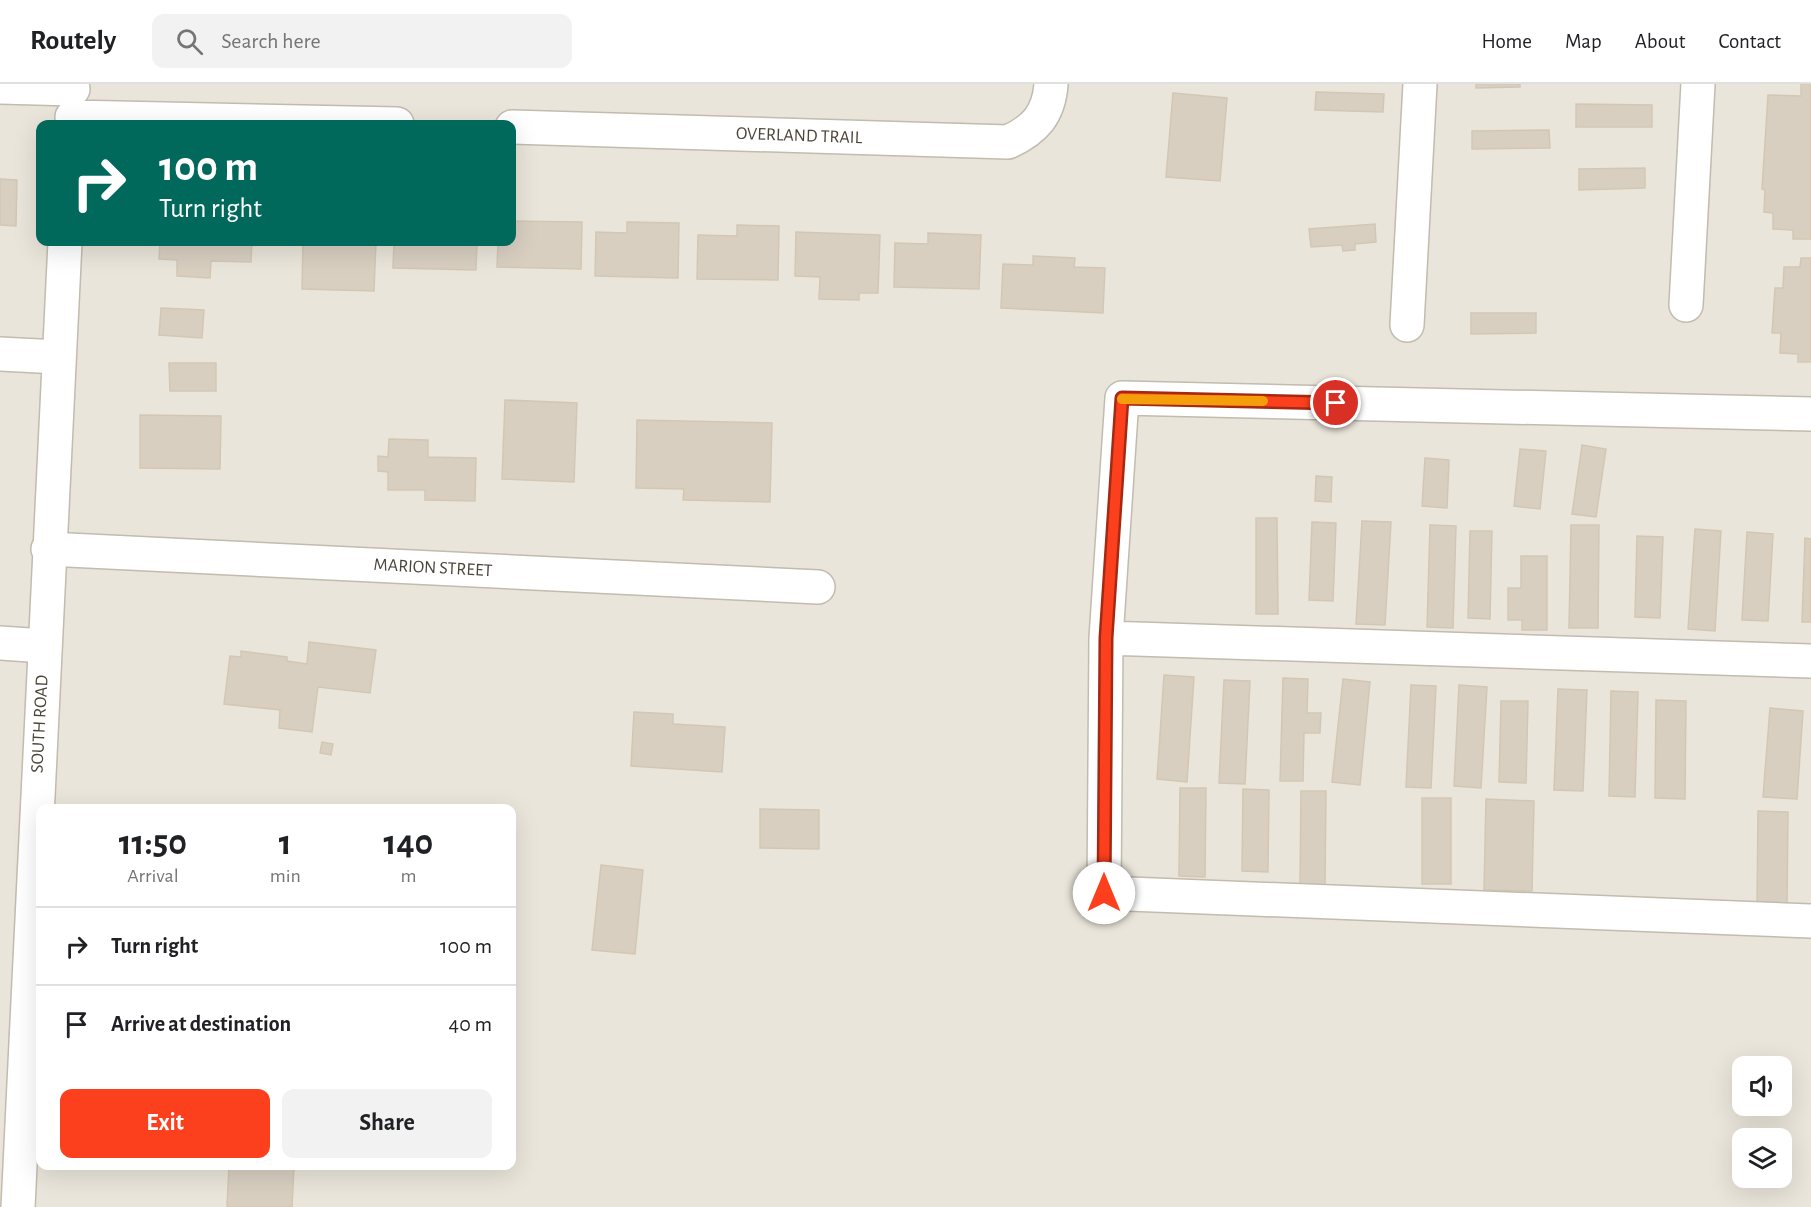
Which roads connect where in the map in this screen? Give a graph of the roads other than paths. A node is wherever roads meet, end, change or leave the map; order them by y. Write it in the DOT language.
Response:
graph roads {
  1 [pos="1051,84"];
  2 [pos="1420,84"];
  3 [pos="1698,84"];
  4 [pos="0,87"];
  5 [pos="72,104"];
  6 [pos="332,120"];
  7 [pos="516,127"];
  8 [pos="64,246"];
  9 [pos="1686,305"];
  10 [pos="1407,325"];
  11 [pos="0,354"];
  12 [pos="58,357"];
  13 [pos="1811,414"];
  14 [pos="48,549"];
  15 [pos="818,587"];
  16 [pos="1106,638"];
  17 [pos="0,644"];
  18 [pos="44,646"];
  19 [pos="1811,661"];
  20 [pos="37,804"];
  21 [pos="36,819"];
  22 [pos="1811,921"];
  23 [pos="18,1207"];
  1 -- 7 [label="street, OVERLAND TRAIL"];
  2 -- 10 [label="street"];
  3 -- 9 [label="street"];
  4 -- 5 [label="street"];
  5 -- 6 [label="street"];
  8 -- 12 [label="street, SOUTH ROAD"];
  11 -- 12 [label="street"];
  12 -- 14 [label="street, SOUTH ROAD"];
  13 -- 16 [label="street"];
  14 -- 15 [label="street, MARION STREET"];
  14 -- 18 [label="street, SOUTH ROAD"];
  16 -- 19 [label="street"];
  16 -- 22 [label="street"];
  17 -- 18 [label="street"];
  18 -- 20 [label="street, SOUTH ROAD"];
  21 -- 23 [label="street, SOUTH ROAD"];
}
